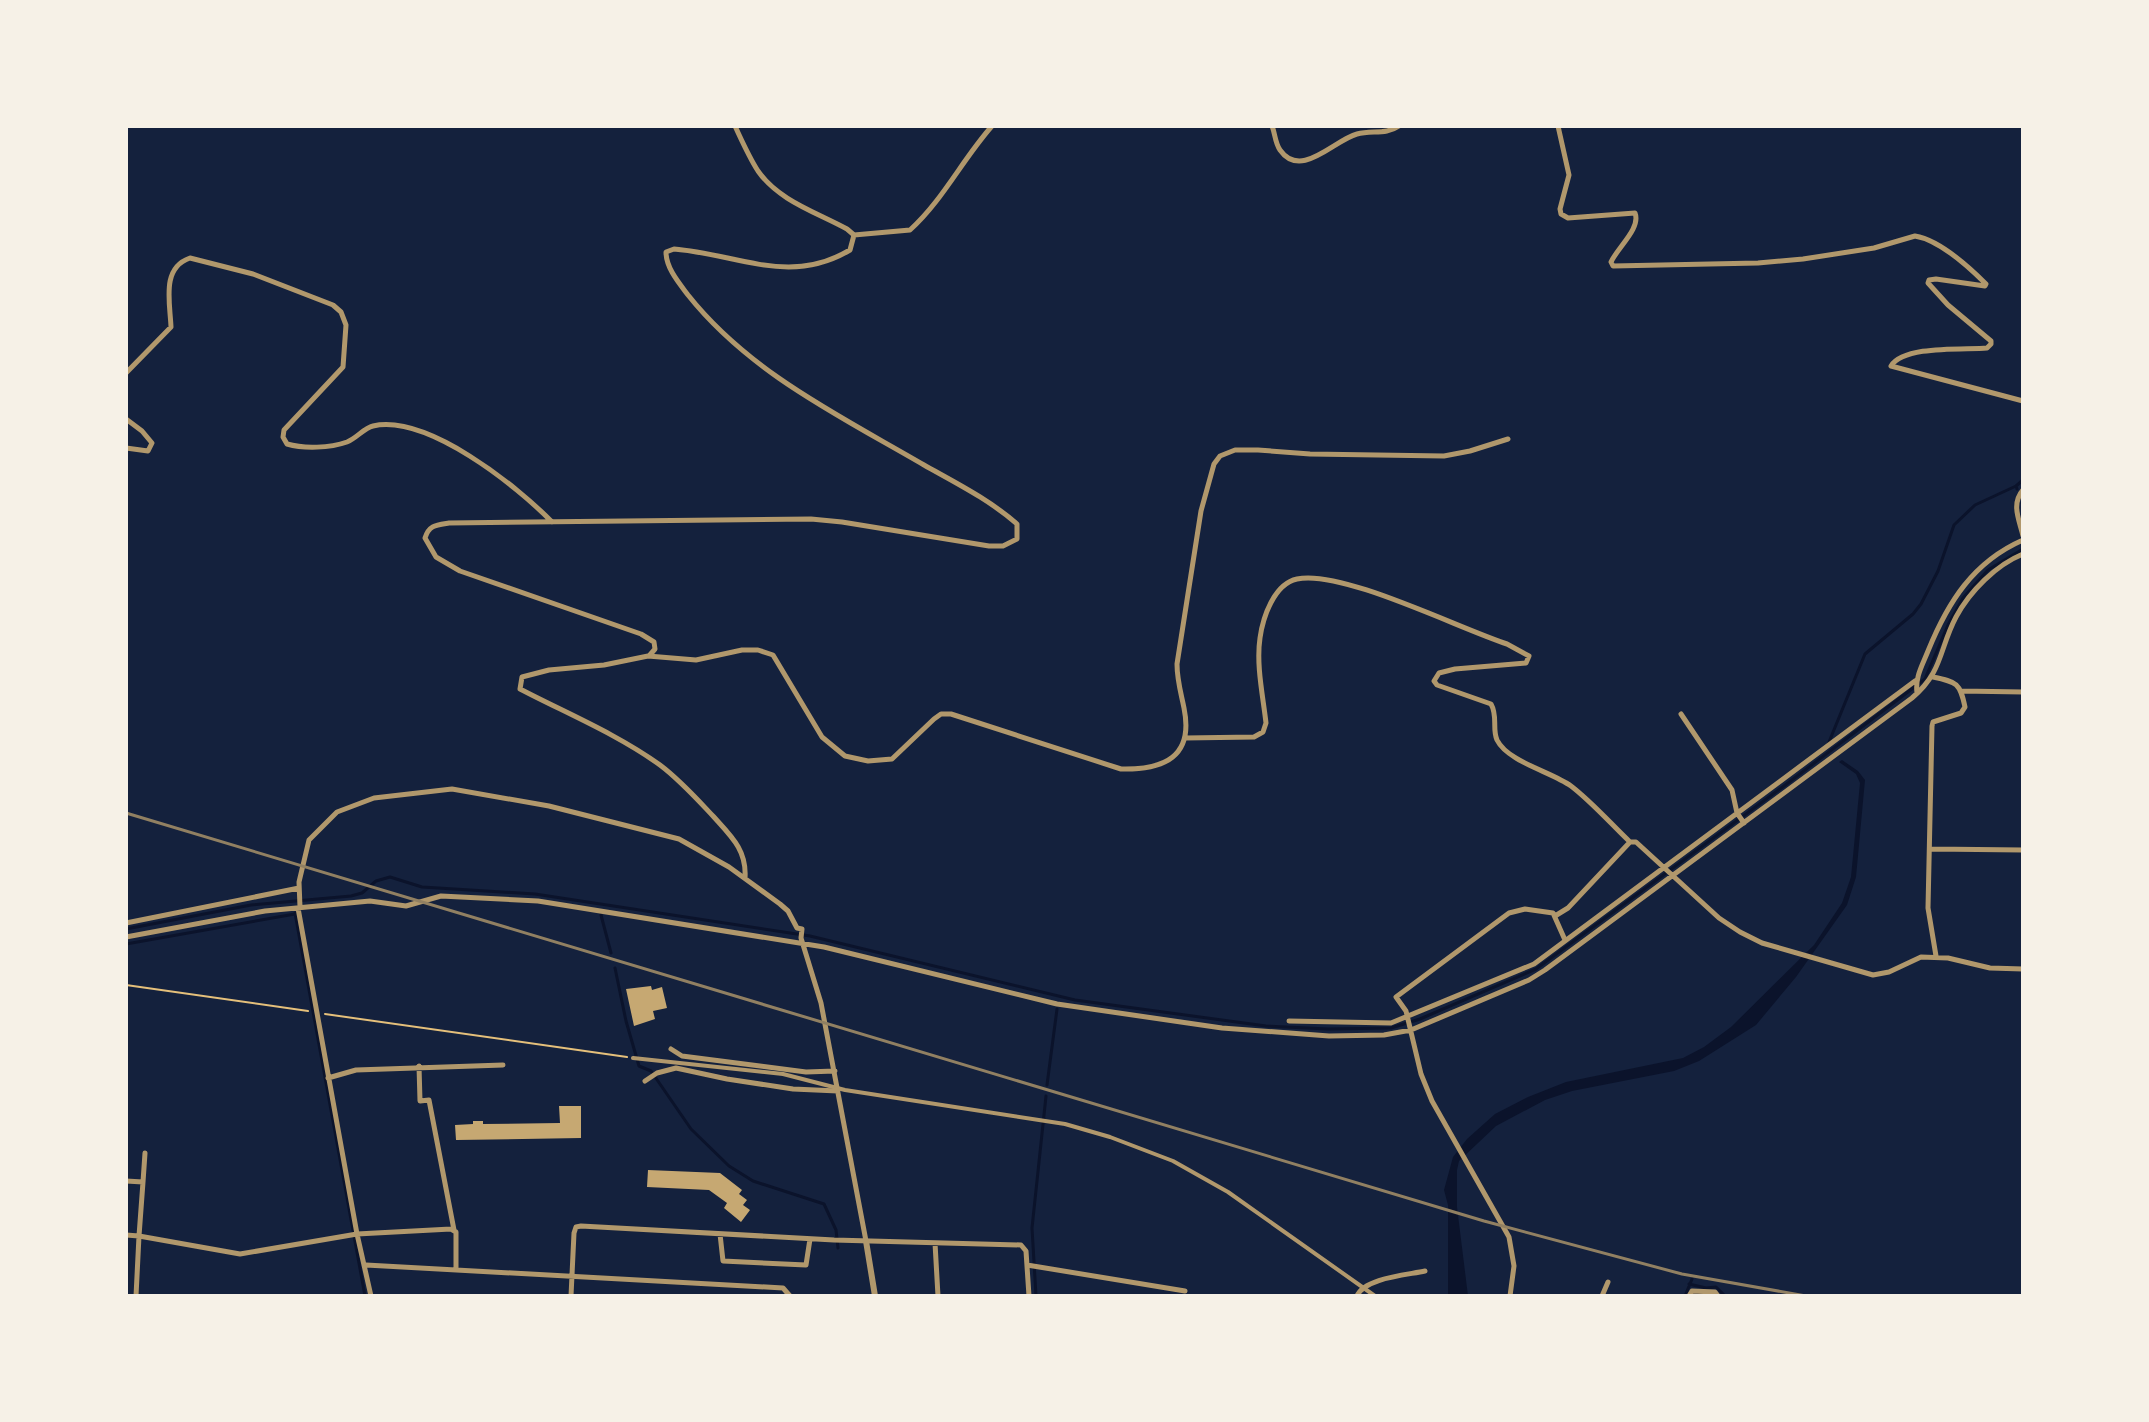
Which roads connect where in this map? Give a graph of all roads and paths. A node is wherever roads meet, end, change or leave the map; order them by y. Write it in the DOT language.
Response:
graph roads {
  1 [pos="735,126"];
  2 [pos="992,126"];
  3 [pos="1272,126"];
  4 [pos="1399,126"];
  5 [pos="1558,126"];
  6 [pos="854,235"];
  7 [pos="126,373"];
  8 [pos="2023,401"];
  9 [pos="126,419"];
  10 [pos="1508,439"];
  11 [pos="126,448"];
  12 [pos="2023,490"];
  13 [pos="553,523"];
  14 [pos="2023,538"];
  15 [pos="2023,554"];
  16 [pos="648,656"];
  17 [pos="1933,677"];
  18 [pos="1916,687"];
  19 [pos="1961,691"];
  20 [pos="2023,692"];
  21 [pos="1681,714"];
  22 [pos="1185,738"];
  23 [pos="1740,818"];
  24 [pos="1630,842"];
  25 [pos="1931,849"];
  26 [pos="2023,850"];
  27 [pos="1667,871"];
  28 [pos="745,878"];
  29 [pos="299,888"];
  30 [pos="300,904"];
  31 [pos="1555,916"];
  32 [pos="126,923"];
  33 [pos="126,937"];
  34 [pos="802,937"];
  35 [pos="1565,941"];
  36 [pos="1936,957"];
  37 [pos="2023,969"];
  38 [pos="126,985"];
  39 [pos="309,1011"];
  40 [pos="317,1013"];
  41 [pos="1289,1021"];
  42 [pos="1409,1023"];
  43 [pos="671,1049"];
  44 [pos="633,1058"];
  45 [pos="503,1065"];
  46 [pos="419,1066"];
  47 [pos="835,1071"];
  48 [pos="328,1078"];
  49 [pos="648,1079"];
  50 [pos="838,1089"];
  51 [pos="145,1153"];
  52 [pos="126,1181"];
  53 [pos="143,1182"];
  54 [pos="454,1231"];
  55 [pos="354,1234"];
  56 [pos="720,1234"];
  57 [pos="126,1235"];
  58 [pos="139,1236"];
  59 [pos="810,1239"];
  60 [pos="866,1241"];
  61 [pos="935,1243"];
  62 [pos="366,1265"];
  63 [pos="1030,1265"];
  64 [pos="456,1269"];
  65 [pos="1425,1271"];
  66 [pos="572,1277"];
  67 [pos="1608,1282"];
  68 [pos="1362,1287"];
  69 [pos="1185,1291"];
  70 [pos="136,1296"];
  71 [pos="371,1296"];
  72 [pos="571,1296"];
  73 [pos="790,1296"];
  74 [pos="875,1296"];
  75 [pos="938,1296"];
  76 [pos="1029,1296"];
  77 [pos="1357,1296"];
  78 [pos="1375,1296"];
  79 [pos="1510,1296"];
  80 [pos="1602,1296"];
  81 [pos="1689,1296"];
  82 [pos="1718,1296"];
  1 -- 6 [label="street"];
  2 -- 6 [label="street"];
  3 -- 4 [label="street"];
  5 -- 8 [label="street"];
  6 -- 13 [label="street"];
  7 -- 13 [label="street"];
  9 -- 11 [label="street"];
  10 -- 22 [label="street"];
  12 -- 14 [label="street"];
  13 -- 16 [label="street"];
  14 -- 18 [label="street"];
  15 -- 17 [label="street"];
  16 -- 22 [label="street"];
  16 -- 28 [label="street"];
  17 -- 18 [label="street"];
  17 -- 19 [label="street"];
  18 -- 23 [label="street"];
  18 -- 23 [label="street"];
  19 -- 20 [label="street"];
  19 -- 25 [label="street"];
  21 -- 23 [label="street"];
  22 -- 24 [label="street"];
  23 -- 27 [label="street"];
  23 -- 27 [label="street"];
  24 -- 27 [label="street"];
  24 -- 31 [label="street"];
  25 -- 26 [label="street"];
  25 -- 36 [label="street"];
  27 -- 35 [label="street"];
  27 -- 36 [label="street"];
  27 -- 42 [label="street"];
  28 -- 29 [label="street"];
  28 -- 34 [label="street"];
  29 -- 30 [label="street"];
  29 -- 32 [label="street"];
  30 -- 33 [label="street"];
  30 -- 34 [label="street"];
  30 -- 40 [label="street"];
  31 -- 35 [label="street"];
  31 -- 42 [label="street"];
  34 -- 42 [label="street"];
  34 -- 47 [label="street"];
  35 -- 42 [label="street"];
  36 -- 37 [label="street"];
  38 -- 39 [label="path"];
  40 -- 44 [label="path"];
  40 -- 48 [label="street"];
  41 -- 42 [label="street"];
  42 -- 79 [label="street"];
  43 -- 47 [label="street"];
  44 -- 50 [label="street"];
  45 -- 46 [label="street"];
  46 -- 48 [label="street"];
  46 -- 54 [label="street"];
  47 -- 50 [label="street"];
  48 -- 55 [label="street"];
  49 -- 50 [label="street"];
  50 -- 60 [label="street"];
  50 -- 68 [label="street"];
  51 -- 53 [label="street"];
  52 -- 53 [label="street"];
  53 -- 58 [label="street"];
  54 -- 55 [label="street"];
  54 -- 64 [label="street"];
  55 -- 58 [label="street"];
  55 -- 62 [label="street"];
  56 -- 59 [label="street"];
  56 -- 59 [label="street"];
  56 -- 66 [label="street"];
  57 -- 58 [label="street"];
  58 -- 70 [label="street"];
  59 -- 60 [label="street"];
  60 -- 61 [label="street"];
  60 -- 74 [label="street"];
  61 -- 63 [label="street"];
  61 -- 75 [label="street"];
  62 -- 64 [label="street"];
  62 -- 71 [label="street"];
  63 -- 69 [label="street"];
  63 -- 76 [label="street"];
  64 -- 66 [label="street"];
  65 -- 68 [label="street"];
  66 -- 72 [label="street"];
  66 -- 73 [label="street"];
  67 -- 80 [label="street"];
  68 -- 77 [label="street"];
  68 -- 78 [label="street"];
  81 -- 82 [label="street"];
}
